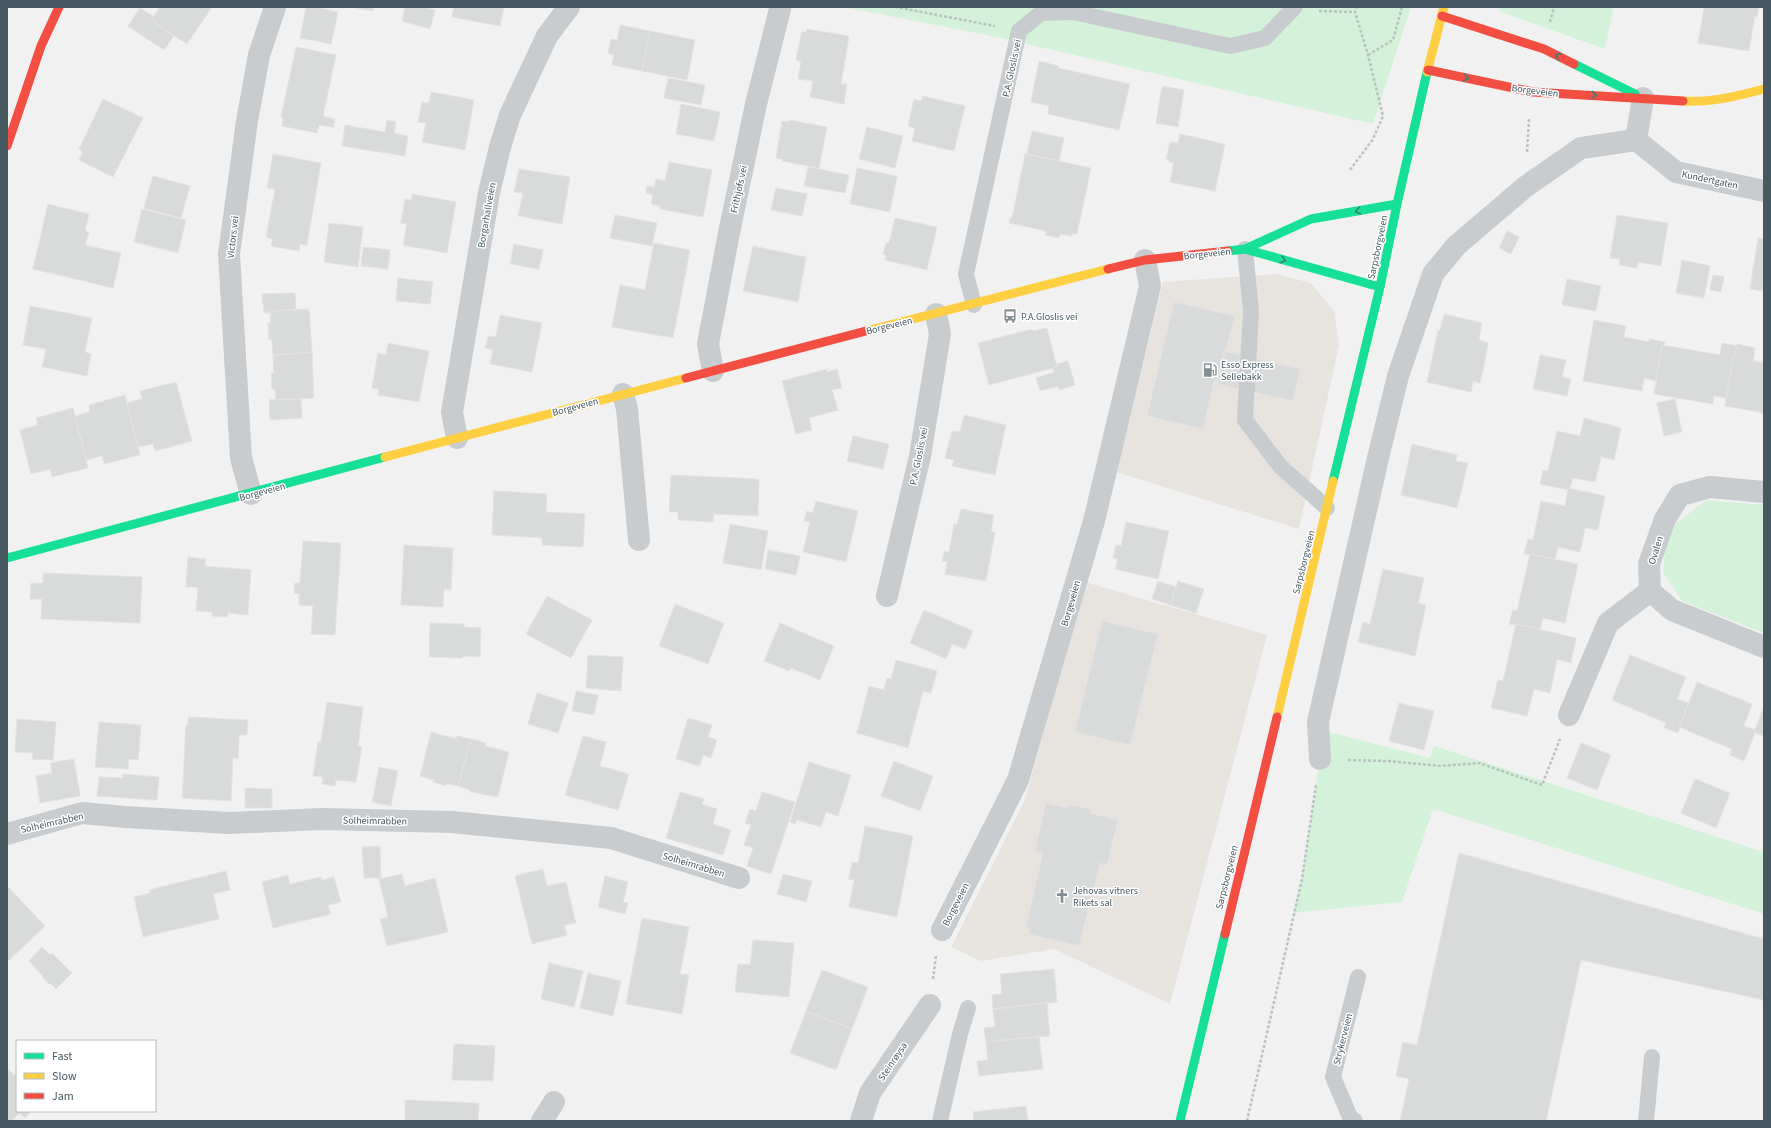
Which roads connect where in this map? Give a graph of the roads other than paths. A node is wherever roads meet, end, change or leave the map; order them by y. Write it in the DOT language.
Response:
graph roads {
  1 [pos="59,7"];
  2 [pos="275,7"];
  3 [pos="569,7"];
  4 [pos="1295,7"];
  5 [pos="780,8"];
  6 [pos="1443,11"];
  7 [pos="1428,70"];
  8 [pos="1764,89"];
  9 [pos="1643,98"];
  10 [pos="1636,140"];
  11 [pos="7,146"];
  12 [pos="1764,191"];
  13 [pos="1397,204"];
  14 [pos="1245,249"];
  15 [pos="1145,260"];
  16 [pos="1380,287"];
  17 [pos="974,304"];
  18 [pos="936,314"];
  19 [pos="713,371"];
  20 [pos="623,394"];
  21 [pos="457,438"];
  22 [pos="1764,492"];
  23 [pos="251,494"];
  24 [pos="1327,508"];
  25 [pos="639,540"];
  26 [pos="7,558"];
  27 [pos="1650,592"];
  28 [pos="887,596"];
  29 [pos="1764,647"];
  30 [pos="1569,714"];
  31 [pos="1320,759"];
  32 [pos="7,834"];
  33 [pos="739,878"];
  34 [pos="942,930"];
  35 [pos="1358,977"];
  36 [pos="930,1005"];
  37 [pos="968,1008"];
  38 [pos="1652,1057"];
  39 [pos="554,1102"];
  40 [pos="542,1121"];
  41 [pos="861,1121"];
  42 [pos="940,1121"];
  43 [pos="1180,1121"];
  44 [pos="1355,1121"];
  45 [pos="1646,1121"];
  1 -- 11 [label="main road"];
  2 -- 23 [label="street, Victors vei"];
  3 -- 21 [label="street, Borgarhallveien"];
  4 -- 17 [label="lane, P.A. Gloslis vei"];
  5 -- 19 [label="street, Frithjofs vei"];
  6 -- 7 [label="main road, Sarpsborgveien"];
  9 -- 6 [label="main road, Borgeveien, one-way"];
  7 -- 9 [label="main road, Borgeveien, one-way"];
  7 -- 13 [label="main road, Sarpsborgveien"];
  8 -- 9 [label="main road, Borgeveien"];
  9 -- 10 [label="street"];
  10 -- 12 [label="street, Kundertgaten"];
  10 -- 31 [label="street"];
  13 -- 14 [label="main road, Borgeveien, one-way"];
  13 -- 16 [label="main road, Sarpsborgveien"];
  14 -- 15 [label="main road, Borgeveien"];
  14 -- 16 [label="main road, Borgeveien, one-way"];
  14 -- 24 [label="lane"];
  15 -- 17 [label="main road, Borgeveien"];
  15 -- 34 [label="street, Borgeveien"];
  16 -- 24 [label="main road, Sarpsborgveien"];
  17 -- 18 [label="main road, Borgeveien"];
  18 -- 19 [label="main road, Borgeveien"];
  18 -- 28 [label="street, P.A. Gloslis vei"];
  19 -- 20 [label="main road, Borgeveien"];
  20 -- 21 [label="main road, Borgeveien"];
  20 -- 25 [label="street"];
  21 -- 23 [label="main road, Borgeveien"];
  22 -- 27 [label="street, Ovalen"];
  23 -- 26 [label="main road, Borgeveien"];
  24 -- 43 [label="main road, Sarpsborgveien"];
  27 -- 29 [label="street"];
  27 -- 30 [label="street"];
  32 -- 33 [label="street, Solheimrabben"];
  35 -- 44 [label="lane, Strykerveien"];
  36 -- 41 [label="street, Steinrøysa"];
  37 -- 42 [label="lane"];
  38 -- 45 [label="lane"];
  39 -- 40 [label="street"];
}
